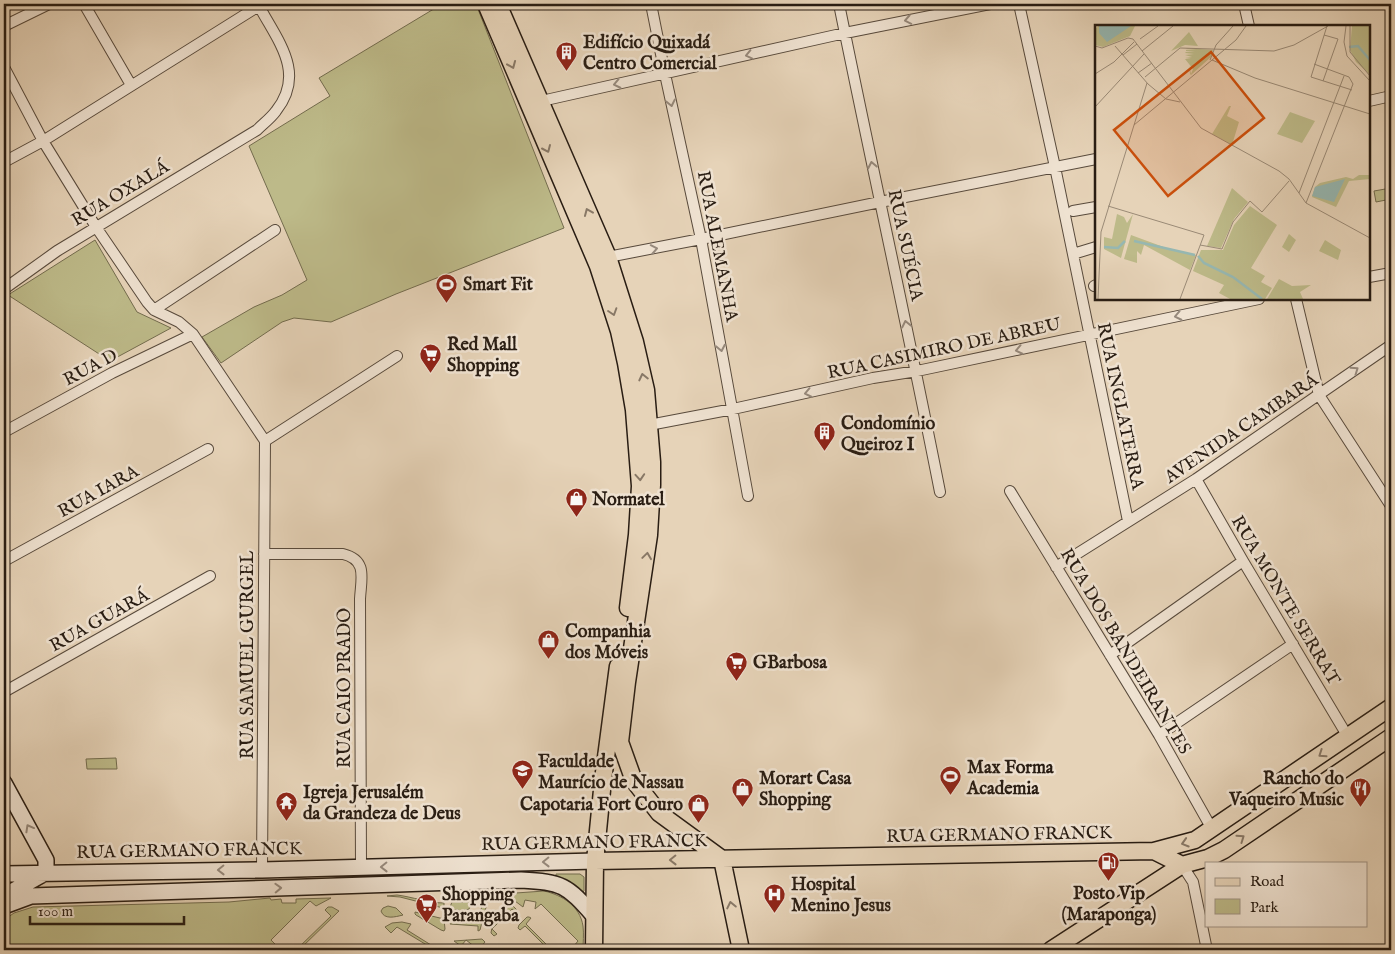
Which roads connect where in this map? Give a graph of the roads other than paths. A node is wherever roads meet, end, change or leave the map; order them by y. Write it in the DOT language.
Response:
graph roads {
  1 [pos="49,4"];
  2 [pos="84,4"];
  3 [pos="260,4"];
  4 [pos="486,4"];
  5 [pos="498,4"];
  6 [pos="652,4"];
  7 [pos="839,4"];
  8 [pos="990,4"];
  9 [pos="1019,4"];
  10 [pos="1244,4"];
  11 [pos="1248,25"];
  12 [pos="4,26"];
  13 [pos="845,33"];
  14 [pos="4,67"];
  15 [pos="665,74"];
  16 [pos="131,85"];
  17 [pos="1391,96"];
  18 [pos="1370,101"];
  19 [pos="534,103"];
  20 [pos="43,141"];
  21 [pos="1095,158"];
  22 [pos="4,162"];
  23 [pos="1055,167"];
  24 [pos="880,202"];
  25 [pos="1095,207"];
  26 [pos="1073,212"];
  27 [pos="96,227"];
  28 [pos="275,230"];
  29 [pos="701,239"];
  30 [pos="1095,247"];
  31 [pos="1073,254"];
  32 [pos="608,257"];
  33 [pos="1391,273"];
  34 [pos="1370,277"];
  35 [pos="4,289"];
  36 [pos="1255,300"];
  37 [pos="1296,300"];
  38 [pos="154,310"];
  39 [pos="193,334"];
  40 [pos="1090,335"];
  41 [pos="1391,345"];
  42 [pos="397,356"];
  43 [pos="916,371"];
  44 [pos="1319,395"];
  45 [pos="733,409"];
  46 [pos="643,427"];
  47 [pos="4,432"];
  48 [pos="265,441"];
  49 [pos="208,449"];
  50 [pos="1196,479"];
  51 [pos="1010,490"];
  52 [pos="940,492"];
  53 [pos="748,496"];
  54 [pos="1391,506"];
  55 [pos="1128,521"];
  56 [pos="264,554"];
  57 [pos="4,561"];
  58 [pos="1243,561"];
  59 [pos="1056,567"];
  60 [pos="210,576"];
  61 [pos="1293,644"];
  62 [pos="1110,655"];
  63 [pos="4,692"];
  64 [pos="1391,707"];
  65 [pos="1159,735"];
  66 [pos="1348,736"];
  67 [pos="1391,737"];
  68 [pos="4,783"];
  69 [pos="1212,829"];
  70 [pos="1154,851"];
  71 [pos="722,859"];
  72 [pos="595,861"];
  73 [pos="1182,865"];
  74 [pos="361,867"];
  75 [pos="262,870"];
  76 [pos="46,872"];
  77 [pos="4,874"];
  78 [pos="4,896"];
  79 [pos="4,906"];
  80 [pos="594,916"];
  81 [pos="594,950"];
  82 [pos="741,950"];
  83 [pos="1051,950"];
  84 [pos="1207,950"];
  1 -- 12 [label="street"];
  2 -- 16 [label="street"];
  3 -- 16 [label="street"];
  3 -- 27 [label="street, RUA OXALÁ"];
  4 -- 19 [label="main road, one-way"];
  5 -- 19 [label="main road"];
  6 -- 15 [label="street, RUA ALEMANHA"];
  7 -- 13 [label="street, RUA SUÉCIA"];
  8 -- 13 [label="street, one-way"];
  9 -- 23 [label="street, RUA INGLATERRA"];
  10 -- 11 [label="street"];
  13 -- 15 [label="street, one-way"];
  24 -- 13 [label="street, RUA SUÉCIA, one-way"];
  14 -- 20 [label="street"];
  15 -- 19 [label="street, one-way"];
  15 -- 29 [label="street, RUA ALEMANHA, one-way"];
  16 -- 20 [label="street"];
  17 -- 18 [label="street"];
  32 -- 19 [label="main road, one-way"];
  19 -- 46 [label="main road, one-way"];
  20 -- 22 [label="street"];
  20 -- 27 [label="street"];
  21 -- 23 [label="street"];
  23 -- 24 [label="street"];
  23 -- 31 [label="street, RUA INGLATERRA"];
  24 -- 29 [label="street"];
  43 -- 24 [label="street, RUA SUÉCIA, one-way"];
  25 -- 26 [label="street"];
  27 -- 35 [label="street, RUA OXALÁ"];
  27 -- 38 [label="street"];
  28 -- 38 [label="street"];
  32 -- 29 [label="street, one-way"];
  29 -- 45 [label="street, RUA ALEMANHA, one-way"];
  30 -- 31 [label="street"];
  31 -- 40 [label="street, RUA INGLATERRA"];
  46 -- 32 [label="main road, one-way"];
  33 -- 34 [label="street"];
  36 -- 40 [label="street, RUA CASIMIRO DE ABREU, one-way"];
  37 -- 44 [label="street"];
  38 -- 39 [label="street"];
  39 -- 47 [label="street, RUA D"];
  39 -- 48 [label="street"];
  40 -- 43 [label="street, RUA CASIMIRO DE ABREU, one-way"];
  40 -- 55 [label="street, RUA INGLATERRA"];
  44 -- 41 [label="street, AVENIDA CAMBARÁ, one-way"];
  42 -- 48 [label="street"];
  43 -- 45 [label="street, RUA CASIMIRO DE ABREU, one-way"];
  43 -- 52 [label="street, RUA SUÉCIA"];
  44 -- 50 [label="street, AVENIDA CAMBARÁ"];
  44 -- 54 [label="street"];
  45 -- 46 [label="street, RUA CASIMIRO DE ABREU"];
  45 -- 53 [label="street, RUA ALEMANHA"];
  71 -- 46 [label="main road, one-way"];
  46 -- 72 [label="main road, one-way"];
  48 -- 56 [label="street, RUA SAMUEL GURGEL"];
  49 -- 57 [label="street, RUA IARA"];
  50 -- 55 [label="street, AVENIDA CAMBARÁ"];
  50 -- 58 [label="street, RUA MONTE SERRAT"];
  51 -- 59 [label="street, RUA DOS BANDEIRANTES"];
  55 -- 59 [label="street, AVENIDA CAMBARÁ"];
  56 -- 74 [label="street, RUA CAIO PRADO"];
  56 -- 75 [label="street, RUA SAMUEL GURGEL"];
  58 -- 61 [label="street, RUA MONTE SERRAT"];
  58 -- 62 [label="street"];
  59 -- 62 [label="street, RUA DOS BANDEIRANTES"];
  60 -- 63 [label="street, RUA GUARÁ"];
  61 -- 65 [label="street"];
  61 -- 66 [label="street, RUA MONTE SERRAT"];
  62 -- 65 [label="street, RUA DOS BANDEIRANTES"];
  64 -- 66 [label="main road"];
  65 -- 69 [label="street, RUA DOS BANDEIRANTES"];
  66 -- 69 [label="main road, one-way"];
  73 -- 67 [label="main road, one-way"];
  76 -- 68 [label="main road, one-way"];
  69 -- 70 [label="main road, one-way"];
  70 -- 71 [label="main road, RUA GERMANO FRANCK"];
  70 -- 73 [label="main road, RUA GERMANO FRANCK"];
  71 -- 72 [label="main road, RUA GERMANO FRANCK, one-way"];
  82 -- 71 [label="main road, one-way"];
  72 -- 74 [label="main road, RUA GERMANO FRANCK, one-way"];
  72 -- 80 [label="main road"];
  73 -- 83 [label="main road"];
  73 -- 84 [label="street"];
  74 -- 75 [label="main road, RUA GERMANO FRANCK"];
  75 -- 76 [label="main road, RUA GERMANO FRANCK, one-way"];
  76 -- 77 [label="main road, RUA GERMANO FRANCK"];
  76 -- 78 [label="main road"];
  79 -- 80 [label="main road, RUA GERMANO FRANCK, one-way"];
  80 -- 81 [label="main road"];
}
